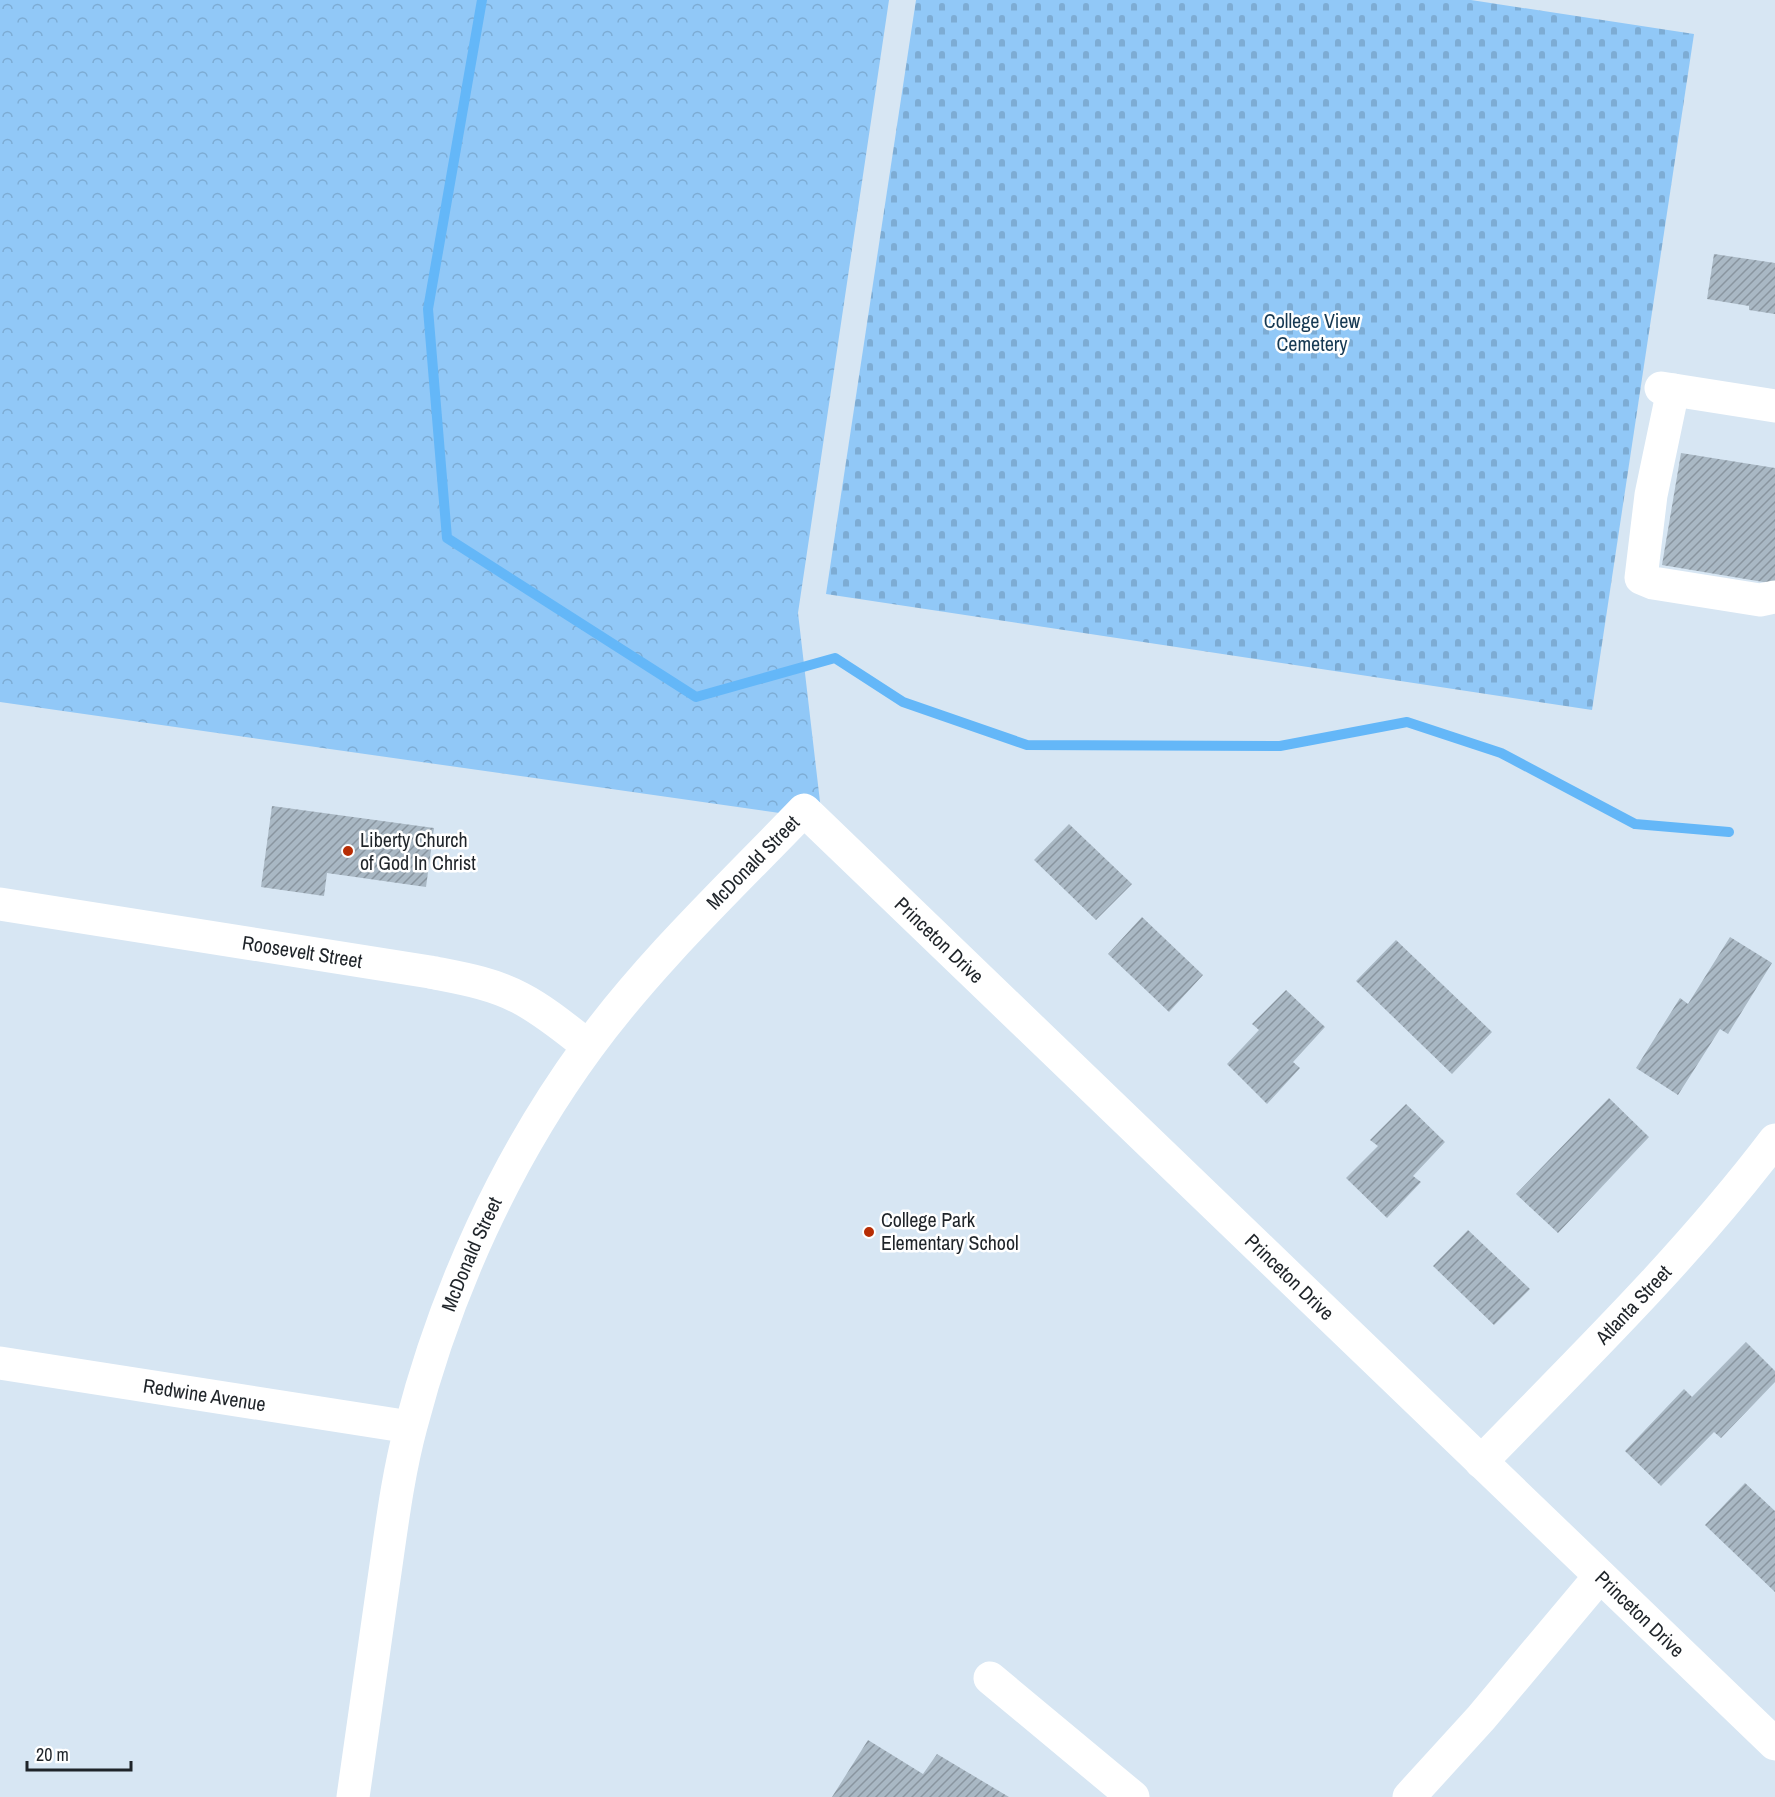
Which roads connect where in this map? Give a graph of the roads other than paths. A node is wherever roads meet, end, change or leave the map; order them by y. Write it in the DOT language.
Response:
graph roads {
  1 [pos="1775,406"];
  2 [pos="1775,597"];
  3 [pos="804,810"];
  4 [pos="0,904"];
  5 [pos="588,1046"];
  6 [pos="1775,1140"];
  7 [pos="0,1363"];
  8 [pos="410,1427"];
  9 [pos="1481,1462"];
  10 [pos="1600,1576"];
  11 [pos="990,1678"];
  12 [pos="1775,1744"];
  13 [pos="353,1797"];
  14 [pos="1133,1797"];
  15 [pos="1409,1797"];
  1 -- 2 [label="street"];
  3 -- 5 [label="street, McDonald Street"];
  3 -- 9 [label="street, Princeton Drive"];
  4 -- 5 [label="street, Roosevelt Street"];
  5 -- 8 [label="street, McDonald Street"];
  6 -- 9 [label="street, Atlanta Street"];
  7 -- 8 [label="street, Redwine Avenue"];
  8 -- 13 [label="street, McDonald Street"];
  9 -- 10 [label="street, Princeton Drive"];
  10 -- 12 [label="street, Princeton Drive"];
  10 -- 15 [label="street"];
  11 -- 14 [label="street"];
}
